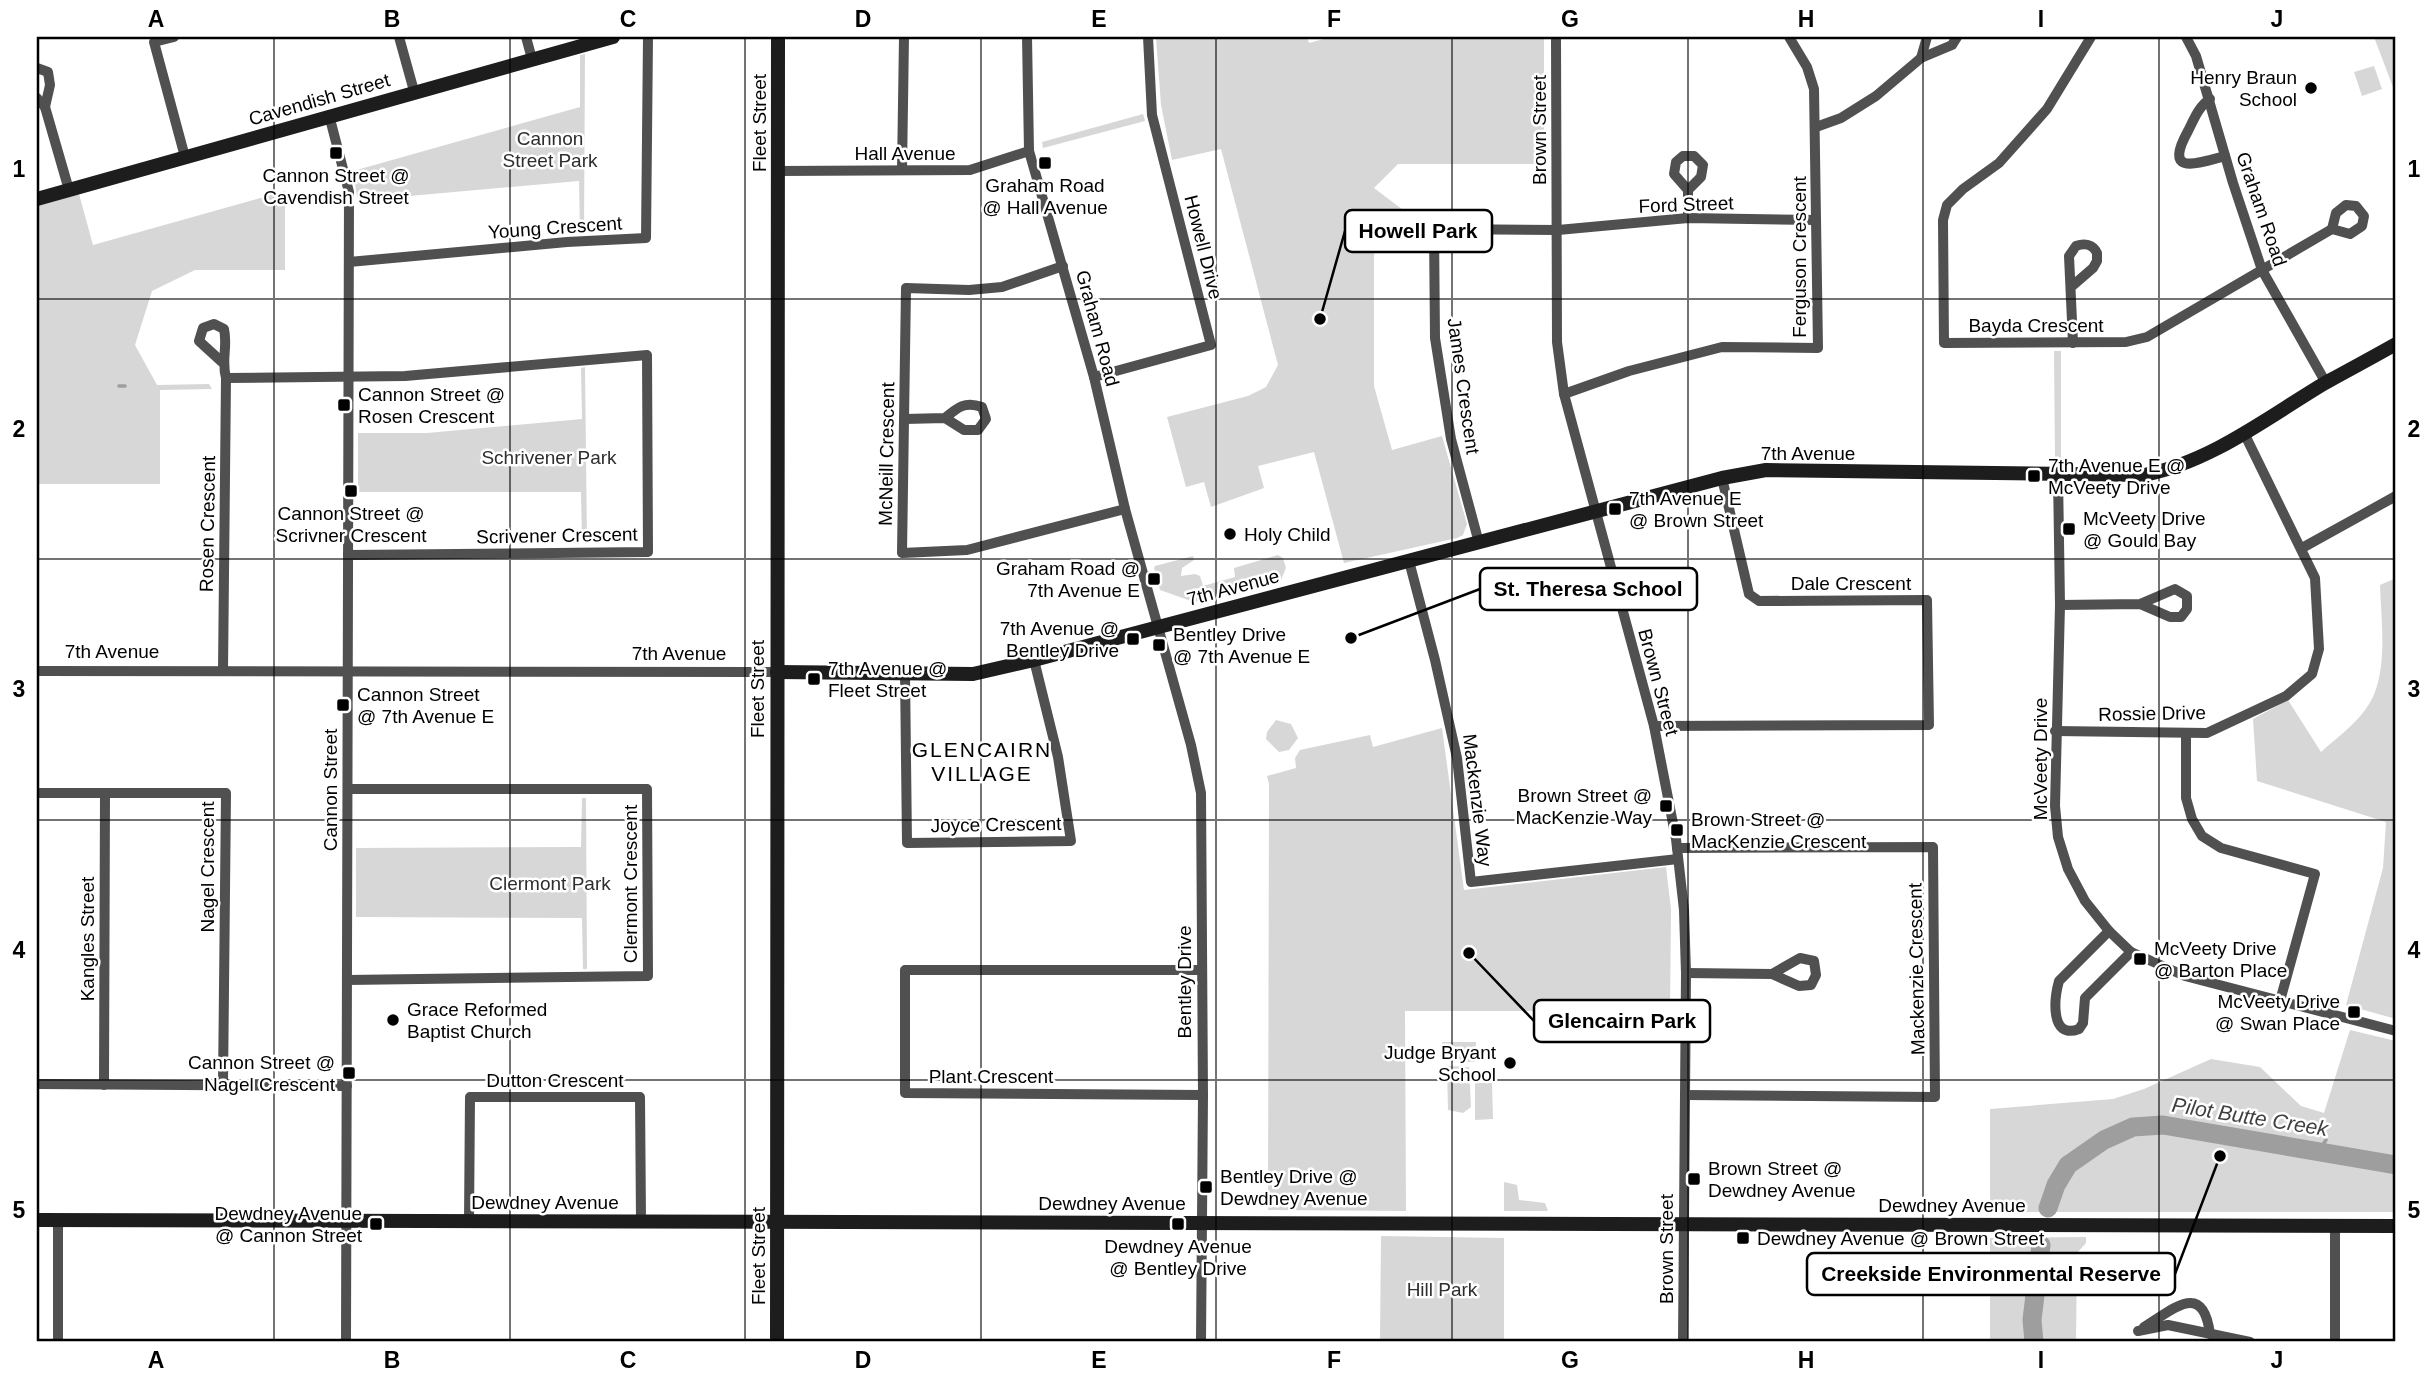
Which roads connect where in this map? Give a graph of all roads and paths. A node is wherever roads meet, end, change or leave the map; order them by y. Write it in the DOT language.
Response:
graph roads {
  1 [pos="174,37"];
  2 [pos="399,37"];
  3 [pos="526,37"];
  4 [pos="613,37"];
  5 [pos="648,37"];
  6 [pos="778,37"];
  7 [pos="904,37"];
  8 [pos="1027,37"];
  9 [pos="1148,37"];
  10 [pos="1556,37"];
  11 [pos="1789,37"];
  12 [pos="1927,37"];
  13 [pos="1957,37"];
  14 [pos="2091,37"];
  15 [pos="2186,37"];
  16 [pos="1922,58"];
  17 [pos="532,59"];
  18 [pos="37,68"];
  19 [pos="414,91"];
  20 [pos="37,99"];
  21 [pos="2210,99"];
  22 [pos="45,107"];
  23 [pos="329,115"];
  24 [pos="1816,127"];
  25 [pos="1029,151"];
  26 [pos="2225,156"];
  27 [pos="185,157"];
  28 [pos="902,170"];
  29 [pos="779,171"];
  30 [pos="69,190"];
  31 [pos="1688,190"];
  32 [pos="37,199"];
  33 [pos="1689,218"];
  34 [pos="1816,219"];
  35 [pos="2332,229"];
  36 [pos="1558,230"];
  37 [pos="349,262"];
  38 [pos="1063,266"];
  39 [pos="2262,270"];
  40 [pos="2071,287"];
  41 [pos="2073,343"];
  42 [pos="2396,344"];
  43 [pos="222,362"];
  44 [pos="348,376"];
  45 [pos="1094,377"];
  46 [pos="226,378"];
  47 [pos="2326,383"];
  48 [pos="1564,394"];
  49 [pos="945,418"];
  50 [pos="905,419"];
  51 [pos="2244,433"];
  52 [pos="2059,475"];
  53 [pos="1722,478"];
  54 [pos="2395,494"];
  55 [pos="1125,509"];
  56 [pos="1595,512"];
  57 [pos="1479,543"];
  58 [pos="2302,548"];
  59 [pos="348,555"];
  60 [pos="1409,561"];
  61 [pos="2140,604"];
  62 [pos="2060,605"];
  63 [pos="1159,626"];
  64 [pos="1034,660"];
  65 [pos="37,671"];
  66 [pos="223,671"];
  67 [pos="347,671"];
  68 [pos="776,673"];
  69 [pos="905,673"];
  70 [pos="1654,726"];
  71 [pos="2055,732"];
  72 [pos="2186,733"];
  73 [pos="348,789"];
  74 [pos="37,793"];
  75 [pos="105,794"];
  76 [pos="1677,853"];
  77 [pos="2109,931"];
  78 [pos="2131,951"];
  79 [pos="1202,970"];
  80 [pos="1686,973"];
  81 [pos="1772,974"];
  82 [pos="347,980"];
  83 [pos="2280,1001"];
  84 [pos="2396,1031"];
  85 [pos="37,1084"];
  86 [pos="104,1084"];
  87 [pos="223,1085"];
  88 [pos="347,1086"];
  89 [pos="1203,1095"];
  90 [pos="1685,1095"];
  91 [pos="37,1220"];
  92 [pos="58,1220"];
  93 [pos="346,1221"];
  94 [pos="470,1221"];
  95 [pos="641,1221"];
  96 [pos="778,1222"];
  97 [pos="1202,1223"];
  98 [pos="1684,1224"];
  99 [pos="2336,1226"];
  100 [pos="2396,1226"];
  101 [pos="2210,1334"];
  102 [pos="2138,1337"];
  103 [pos="58,1342"];
  104 [pos="346,1342"];
  105 [pos="777,1342"];
  106 [pos="1201,1342"];
  107 [pos="1683,1342"];
  108 [pos="2250,1342"];
  109 [pos="2335,1342"];
  1 -- 27 [label="street"];
  2 -- 19 [label="street"];
  3 -- 17 [label="street"];
  4 -- 17 [label="street, Cavendish Street"];
  5 -- 37 [label="street, Young Crescent"];
  6 -- 29 [label="street, Fleet Street"];
  7 -- 28 [label="street"];
  8 -- 25 [label="street, Graham Road"];
  9 -- 45 [label="street, Howell Drive"];
  10 -- 36 [label="street, Brown Street"];
  11 -- 24 [label="street, Ferguson Crescent"];
  12 -- 16 [label="street"];
  13 -- 16 [label="street"];
  14 -- 41 [label="street, Bayda Crescent"];
  15 -- 21 [label="street, Graham Road"];
  16 -- 24 [label="street"];
  17 -- 19 [label="street, Cavendish Street"];
  18 -- 22 [label="street"];
  19 -- 23 [label="street, Cavendish Street"];
  20 -- 22 [label="street"];
  21 -- 26 [label="street, Graham Road"];
  21 -- 26 [label="street"];
  22 -- 30 [label="street"];
  23 -- 27 [label="street, Cavendish Street"];
  23 -- 37 [label="street, Cannon Street"];
  24 -- 34 [label="street, Ferguson Crescent"];
  25 -- 28 [label="street, Hall Avenue"];
  25 -- 38 [label="street, Graham Road"];
  26 -- 39 [label="street, Graham Road"];
  27 -- 30 [label="street, Cavendish Street"];
  28 -- 29 [label="street, Hall Avenue"];
  29 -- 68 [label="street, Fleet Street"];
  30 -- 32 [label="street, Cavendish Street"];
  31 -- 33 [label="street"];
  33 -- 34 [label="street, Ford Street"];
  33 -- 36 [label="street, Ford Street"];
  34 -- 48 [label="street, Ferguson Crescent"];
  35 -- 39 [label="street, Bayda Crescent"];
  36 -- 48 [label="street, Brown Street"];
  36 -- 57 [label="street, James Crescent"];
  37 -- 44 [label="street, Cannon Street"];
  38 -- 45 [label="street, Graham Road"];
  38 -- 50 [label="street, McNeill Crescent"];
  39 -- 41 [label="street, Bayda Crescent"];
  39 -- 47 [label="street, Graham Road"];
  40 -- 41 [label="street"];
  42 -- 47 [label="street, 7th Avenue"];
  43 -- 46 [label="street, Rosen Crescent"];
  44 -- 46 [label="street"];
  44 -- 59 [label="street, Cannon Street"];
  44 -- 59 [label="street, Scrivener Crescent"];
  45 -- 55 [label="street, Graham Road"];
  46 -- 66 [label="street, Rosen Crescent"];
  47 -- 51 [label="street, 7th Avenue"];
  48 -- 56 [label="street, Brown Street"];
  49 -- 50 [label="street"];
  50 -- 55 [label="street, McNeill Crescent"];
  51 -- 52 [label="street, 7th Avenue"];
  51 -- 58 [label="street, Rossie Drive"];
  52 -- 53 [label="street, 7th Avenue"];
  52 -- 62 [label="street, McVeety Drive"];
  53 -- 56 [label="street, 7th Avenue"];
  53 -- 70 [label="street, Dale Crescent"];
  54 -- 58 [label="street"];
  55 -- 63 [label="street, Graham Road"];
  56 -- 57 [label="street, 7th Avenue"];
  56 -- 70 [label="street, Brown Street"];
  57 -- 60 [label="street, 7th Avenue"];
  58 -- 72 [label="street, Rossie Drive"];
  59 -- 67 [label="street, Cannon Street"];
  60 -- 63 [label="street, 7th Avenue"];
  60 -- 76 [label="street, Mackenzie Way"];
  61 -- 62 [label="street"];
  62 -- 71 [label="street, McVeety Drive"];
  63 -- 64 [label="street, 7th Avenue"];
  63 -- 79 [label="street, Bentley Drive"];
  64 -- 69 [label="street, 7th Avenue"];
  64 -- 69 [label="street, Joyce Crescent"];
  65 -- 66 [label="street, 7th Avenue"];
  66 -- 67 [label="street, 7th Avenue"];
  67 -- 68 [label="street, 7th Avenue"];
  67 -- 73 [label="street, Cannon Street"];
  68 -- 69 [label="street, 7th Avenue"];
  68 -- 96 [label="street, Fleet Street"];
  70 -- 76 [label="street, Brown Street"];
  71 -- 72 [label="street, Rossie Drive"];
  71 -- 77 [label="street, McVeety Drive"];
  72 -- 83 [label="street"];
  73 -- 82 [label="street, Cannon Street"];
  73 -- 82 [label="street, Clermont Crescent"];
  74 -- 75 [label="street, Nagel Crescent"];
  75 -- 86 [label="street, Kangles Street"];
  75 -- 87 [label="street, Nagel Crescent"];
  76 -- 80 [label="street, Brown Street"];
  76 -- 90 [label="street, Mackenzie Crescent"];
  77 -- 78 [label="street, McVeety Drive"];
  77 -- 78 [label="street"];
  78 -- 83 [label="street, McVeety Drive"];
  79 -- 89 [label="street, Bentley Drive"];
  79 -- 89 [label="street, Plant Crescent"];
  80 -- 81 [label="street"];
  80 -- 90 [label="street, Brown Street"];
  82 -- 88 [label="street, Cannon Street"];
  83 -- 84 [label="street, McVeety Drive"];
  85 -- 86 [label="street"];
  86 -- 87 [label="street"];
  87 -- 88 [label="street"];
  88 -- 93 [label="street, Cannon Street"];
  89 -- 97 [label="street, Bentley Drive"];
  90 -- 98 [label="street, Brown Street"];
  91 -- 92 [label="street, Dewdney Avenue"];
  92 -- 93 [label="street, Dewdney Avenue"];
  92 -- 103 [label="street"];
  93 -- 94 [label="street, Dewdney Avenue"];
  93 -- 104 [label="street, Cannon Street"];
  94 -- 95 [label="street, Dewdney Avenue"];
  94 -- 95 [label="street, Dutton Crescent"];
  95 -- 96 [label="street, Dewdney Avenue"];
  96 -- 97 [label="street, Dewdney Avenue"];
  96 -- 105 [label="street, Fleet Street"];
  97 -- 98 [label="street, Dewdney Avenue"];
  97 -- 106 [label="street, Bentley Drive"];
  98 -- 99 [label="street, Dewdney Avenue"];
  98 -- 107 [label="street, Brown Street"];
  99 -- 100 [label="street, Dewdney Avenue"];
  99 -- 109 [label="street"];
  101 -- 102 [label="street"];
  101 -- 102 [label="street"];
  101 -- 108 [label="street"];
}
